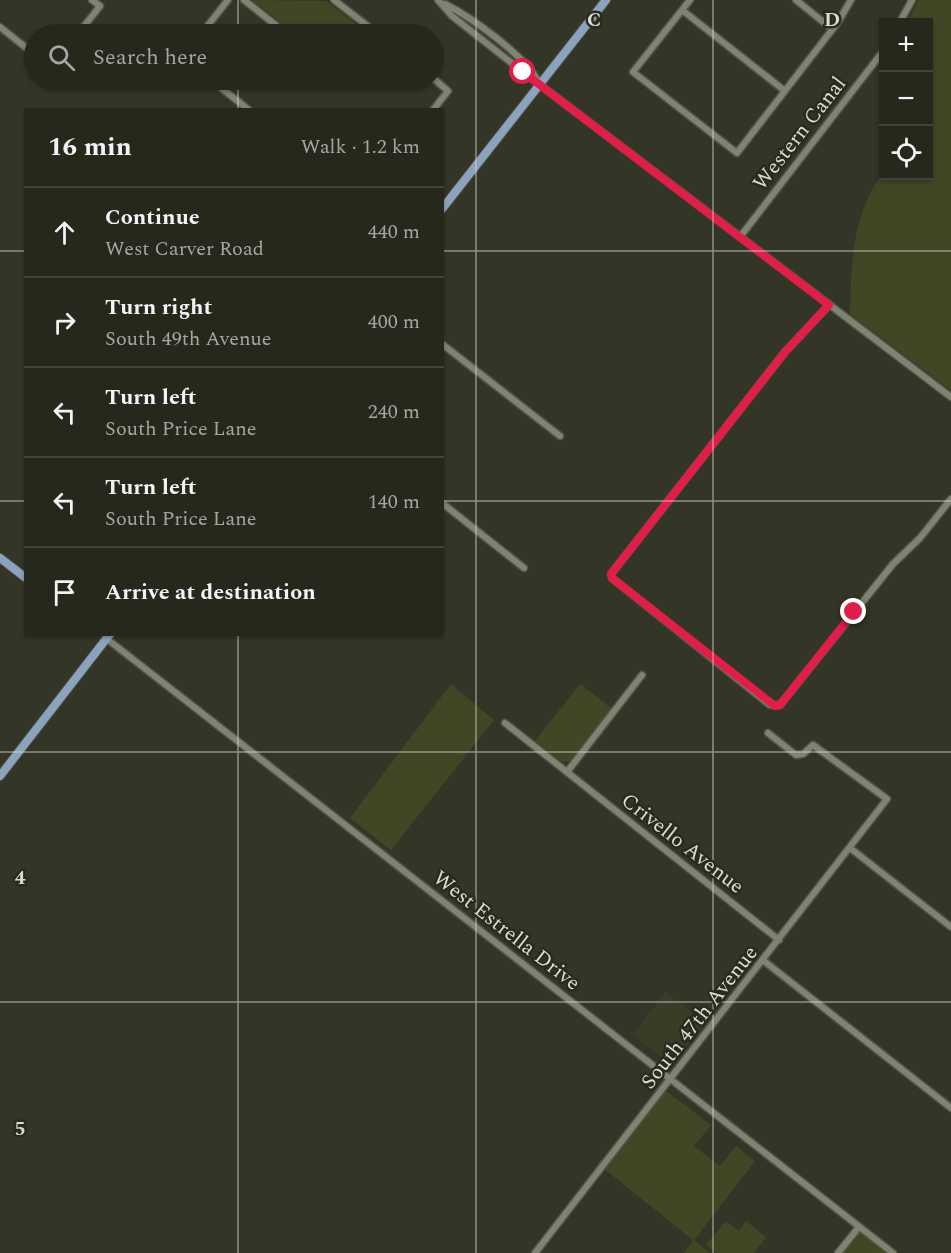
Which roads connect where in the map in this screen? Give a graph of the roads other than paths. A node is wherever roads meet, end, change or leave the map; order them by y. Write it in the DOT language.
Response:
graph roads {
  1 [pos="92,0"];
  2 [pos="228,0"];
  3 [pos="244,0"];
  4 [pos="334,0"];
  5 [pos="606,0"];
  6 [pos="690,0"];
  7 [pos="796,0"];
  8 [pos="851,0"];
  9 [pos="912,0"];
  10 [pos="440,1"];
  11 [pos="682,10"];
  12 [pos="902,18"];
  13 [pos="86,24"];
  14 [pos="209,24"];
  15 [pos="274,24"];
  16 [pos="365,24"];
  17 [pos="0,27"];
  18 [pos="832,29"];
  19 [pos="24,46"];
  20 [pos="879,56"];
  21 [pos="540,84"];
  22 [pos="444,87"];
  23 [pos="224,90"];
  24 [pos="785,91"];
  25 [pos="246,108"];
  26 [pos="434,108"];
  27 [pos="444,206"];
  28 [pos="740,237"];
  29 [pos="829,305"];
  30 [pos="444,346"];
  31 [pos="951,397"];
  32 [pos="560,436"];
  33 [pos="951,498"];
  34 [pos="444,505"];
  35 [pos="0,558"];
  36 [pos="524,568"];
  37 [pos="24,576"];
  38 [pos="105,636"];
  39 [pos="642,675"];
  40 [pos="505,723"];
  41 [pos="768,733"];
  42 [pos="567,772"];
  43 [pos="0,776"];
  44 [pos="850,848"];
  45 [pos="951,927"];
  46 [pos="779,940"];
  47 [pos="764,961"];
  48 [pos="669,1080"];
  49 [pos="951,1108"];
  50 [pos="859,1227"];
  51 [pos="536,1253"];
  52 [pos="838,1253"];
  53 [pos="893,1253"];
  1 -- 13 [label="street"];
  2 -- 14 [label="street"];
  3 -- 15 [label="street"];
  4 -- 16 [label="street"];
  5 -- 21 [label="main road"];
  6 -- 11 [label="street"];
  7 -- 18 [label="street"];
  8 -- 18 [label="street"];
  9 -- 12 [label="street"];
  10 -- 21 [label="street"];
  11 -- 24 [label="street"];
  11 -- 24 [label="street"];
  17 -- 19 [label="street"];
  18 -- 24 [label="street"];
  20 -- 28 [label="street, Western Canal"];
  21 -- 27 [label="main road"];
  21 -- 28 [label="street"];
  22 -- 26 [label="street"];
  23 -- 25 [label="street"];
  28 -- 29 [label="street"];
  29 -- 31 [label="street"];
  29 -- 33 [label="street"];
  30 -- 32 [label="street"];
  34 -- 36 [label="street"];
  35 -- 37 [label="main road"];
  38 -- 43 [label="main road"];
  38 -- 48 [label="street, West Estrella Drive"];
  39 -- 42 [label="street"];
  40 -- 42 [label="street, Crivello Avenue"];
  41 -- 44 [label="street, South 47th Avenue"];
  42 -- 46 [label="street, Crivello Avenue"];
  44 -- 45 [label="street"];
  44 -- 46 [label="street, South 47th Avenue"];
  46 -- 47 [label="street, South 47th Avenue"];
  47 -- 48 [label="street, South 47th Avenue"];
  47 -- 49 [label="street"];
  48 -- 50 [label="street, West Estrella Drive"];
  48 -- 51 [label="street, South 47th Avenue"];
  50 -- 52 [label="street"];
  50 -- 53 [label="street, West Estrella Drive"];
}
